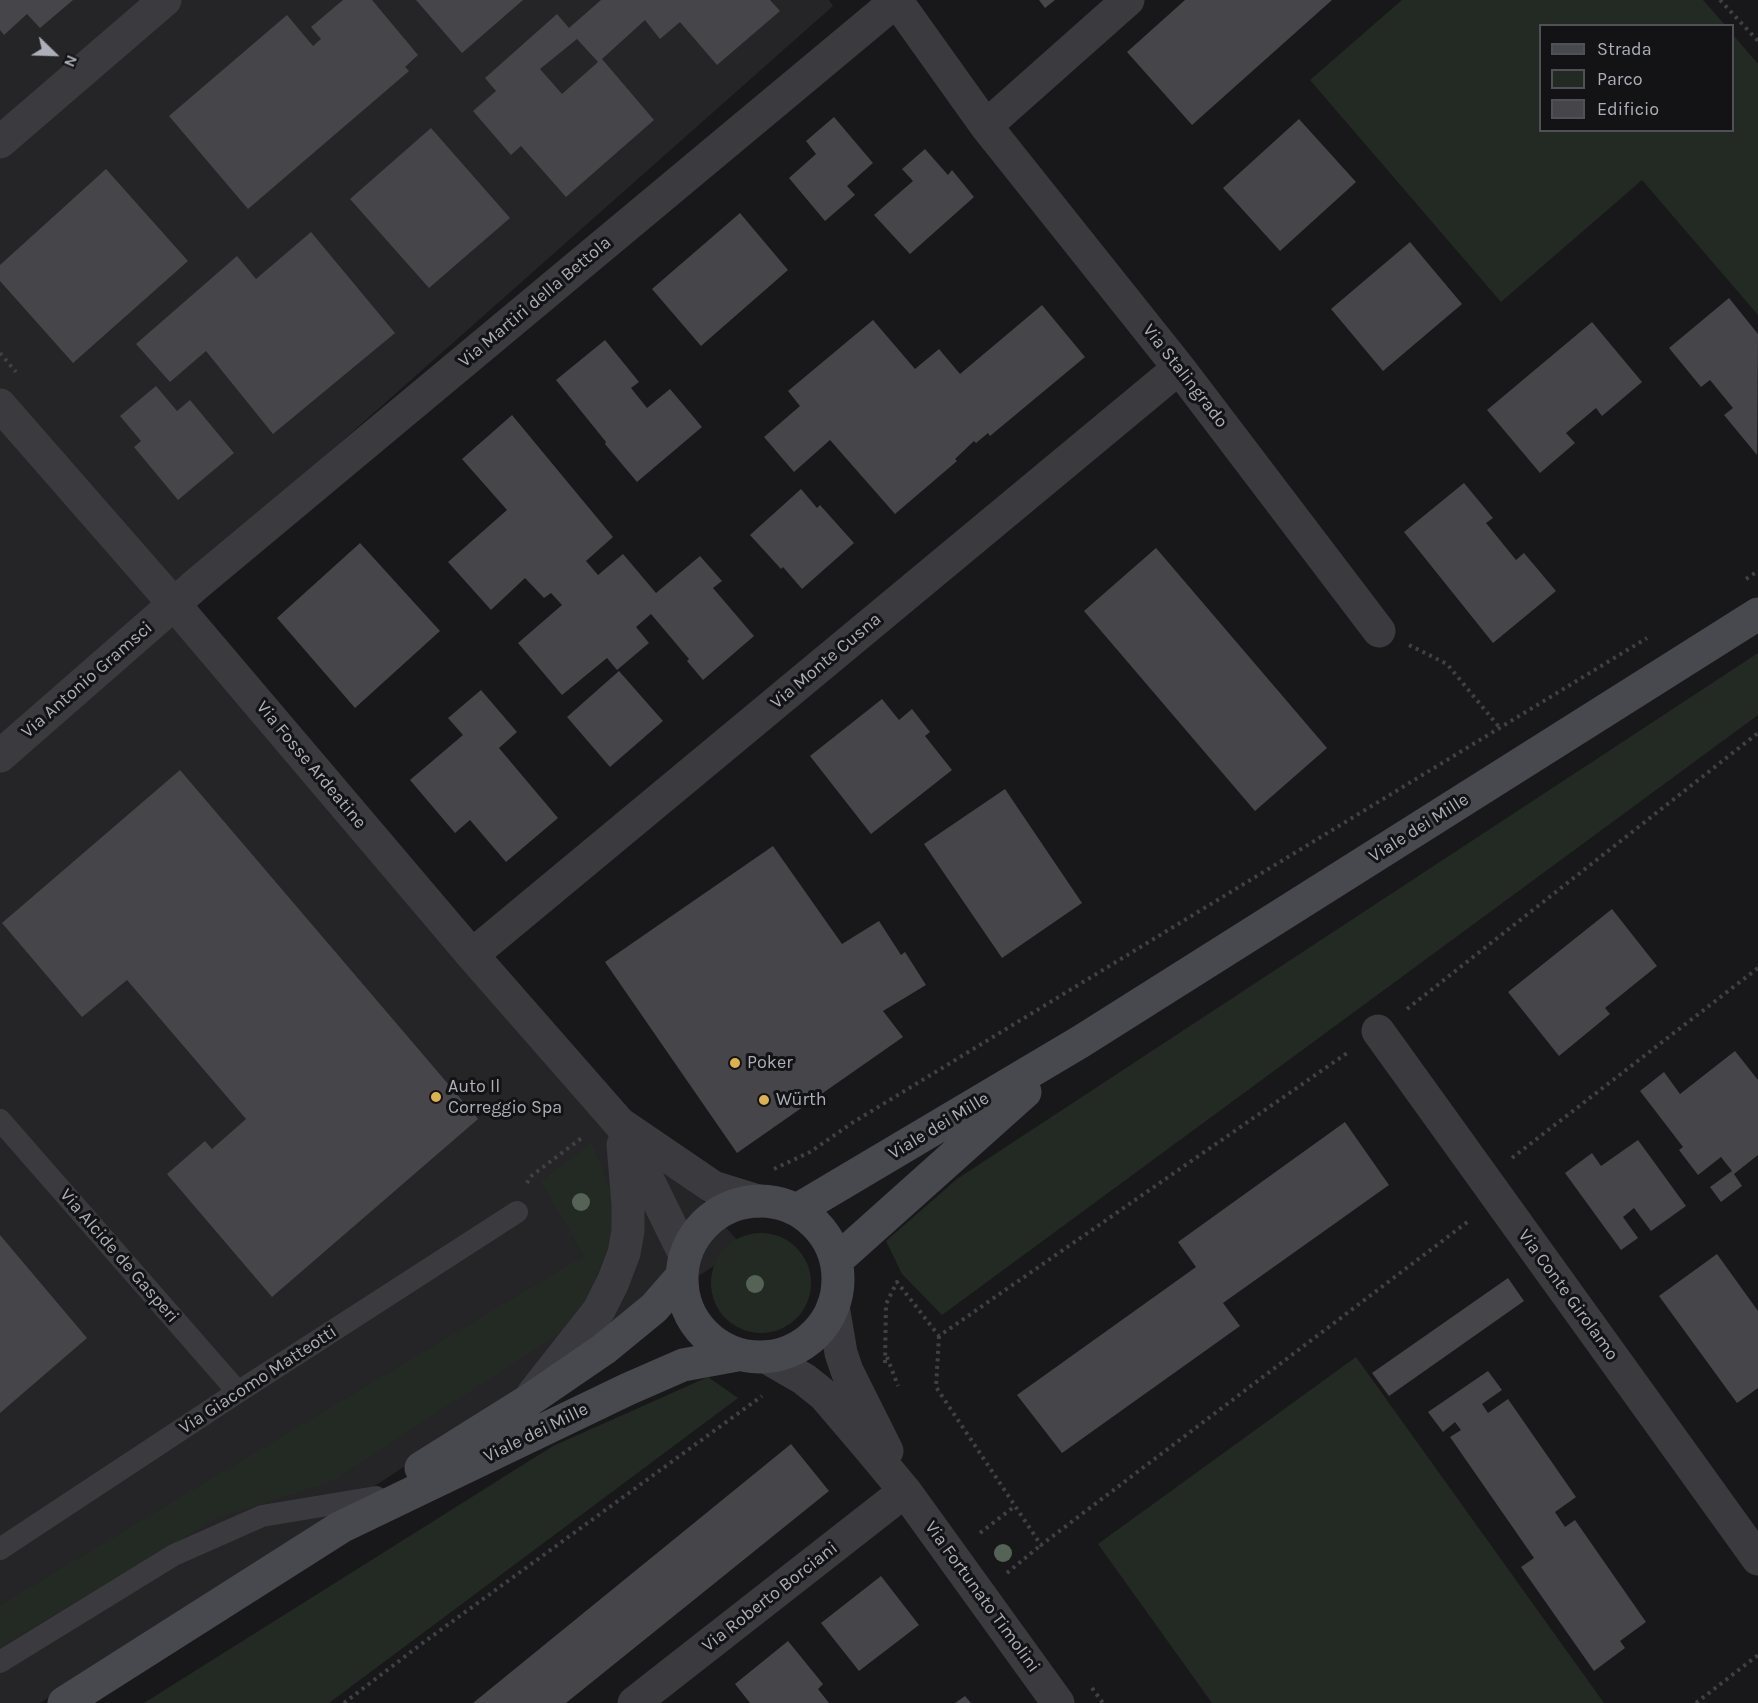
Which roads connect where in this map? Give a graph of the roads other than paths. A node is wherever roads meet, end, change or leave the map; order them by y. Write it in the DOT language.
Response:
graph roads {
  1 [pos="165,0"];
  2 [pos="1128,0"];
  3 [pos="896,1"];
  4 [pos="986,126"];
  5 [pos="0,142"];
  6 [pos="1179,368"];
  7 [pos="0,405"];
  8 [pos="174,604"];
  9 [pos="1758,614"];
  10 [pos="1379,631"];
  11 [pos="0,756"];
  12 [pos="472,955"];
  13 [pos="1378,1031"];
  14 [pos="1080,1042"];
  15 [pos="0,1120"];
  16 [pos="617,1120"];
  17 [pos="758,1201"];
  18 [pos="797,1210"];
  19 [pos="518,1212"];
  20 [pos="836,1261"];
  21 [pos="683,1266"];
  22 [pos="833,1306"];
  23 [pos="751,1356"];
  24 [pos="238,1392"];
  25 [pos="528,1401"];
  26 [pos="905,1491"];
  27 [pos="376,1497"];
  28 [pos="341,1527"];
  29 [pos="0,1549"];
  30 [pos="1758,1559"];
  31 [pos="0,1662"];
  32 [pos="64,1703"];
  33 [pos="634,1703"];
  34 [pos="1058,1703"];
  1 -- 5 [label="street"];
  2 -- 4 [label="street"];
  3 -- 4 [label="street, Via Stalingrado"];
  3 -- 8 [label="street, Via Martiri della Bettola"];
  4 -- 6 [label="street, Via Stalingrado"];
  6 -- 10 [label="street, Via Stalingrado"];
  6 -- 12 [label="street, Via Monte Cusna"];
  7 -- 8 [label="street, Via Fosse Ardeatine"];
  8 -- 11 [label="street, Via Antonio Gramsci"];
  8 -- 12 [label="street, Via Fosse Ardeatine"];
  9 -- 14 [label="main road, Viale dei Mille"];
  12 -- 16 [label="street, Via Fosse Ardeatine"];
  13 -- 30 [label="street, Via Conte Girolamo"];
  14 -- 18 [label="main road, Viale dei Mille"];
  14 -- 20 [label="main road, Viale dei Mille"];
  15 -- 24 [label="lane, Via Alcide de Gasperi"];
  16 -- 17 [label="street, Via Fosse Ardeatine"];
  16 -- 21 [label="street, Via Fosse Ardeatine"];
  16 -- 25 [label="street"];
  17 -- 18 [label="main road, Viale dei Mille"];
  17 -- 21 [label="main road, Viale dei Mille"];
  18 -- 20 [label="main road, Viale dei Mille"];
  19 -- 24 [label="lane, Via Giacomo Matteotti"];
  20 -- 22 [label="main road, Viale dei Mille"];
  21 -- 23 [label="main road"];
  21 -- 25 [label="main road, Viale dei Mille"];
  22 -- 23 [label="main road, Viale dei Mille"];
  22 -- 26 [label="street, Via Fortunato Timolini"];
  23 -- 26 [label="street, Via Fortunato Timolini"];
  23 -- 28 [label="main road, Viale dei Mille"];
  24 -- 29 [label="lane, Via Giacomo Matteotti"];
  25 -- 27 [label="main road, Viale dei Mille"];
  26 -- 33 [label="street, Via Roberto Borciani"];
  26 -- 34 [label="street, Via Fortunato Timolini"];
  27 -- 28 [label="main road, Viale dei Mille"];
  27 -- 31 [label="lane"];
  28 -- 32 [label="main road, Viale dei Mille"];
}
